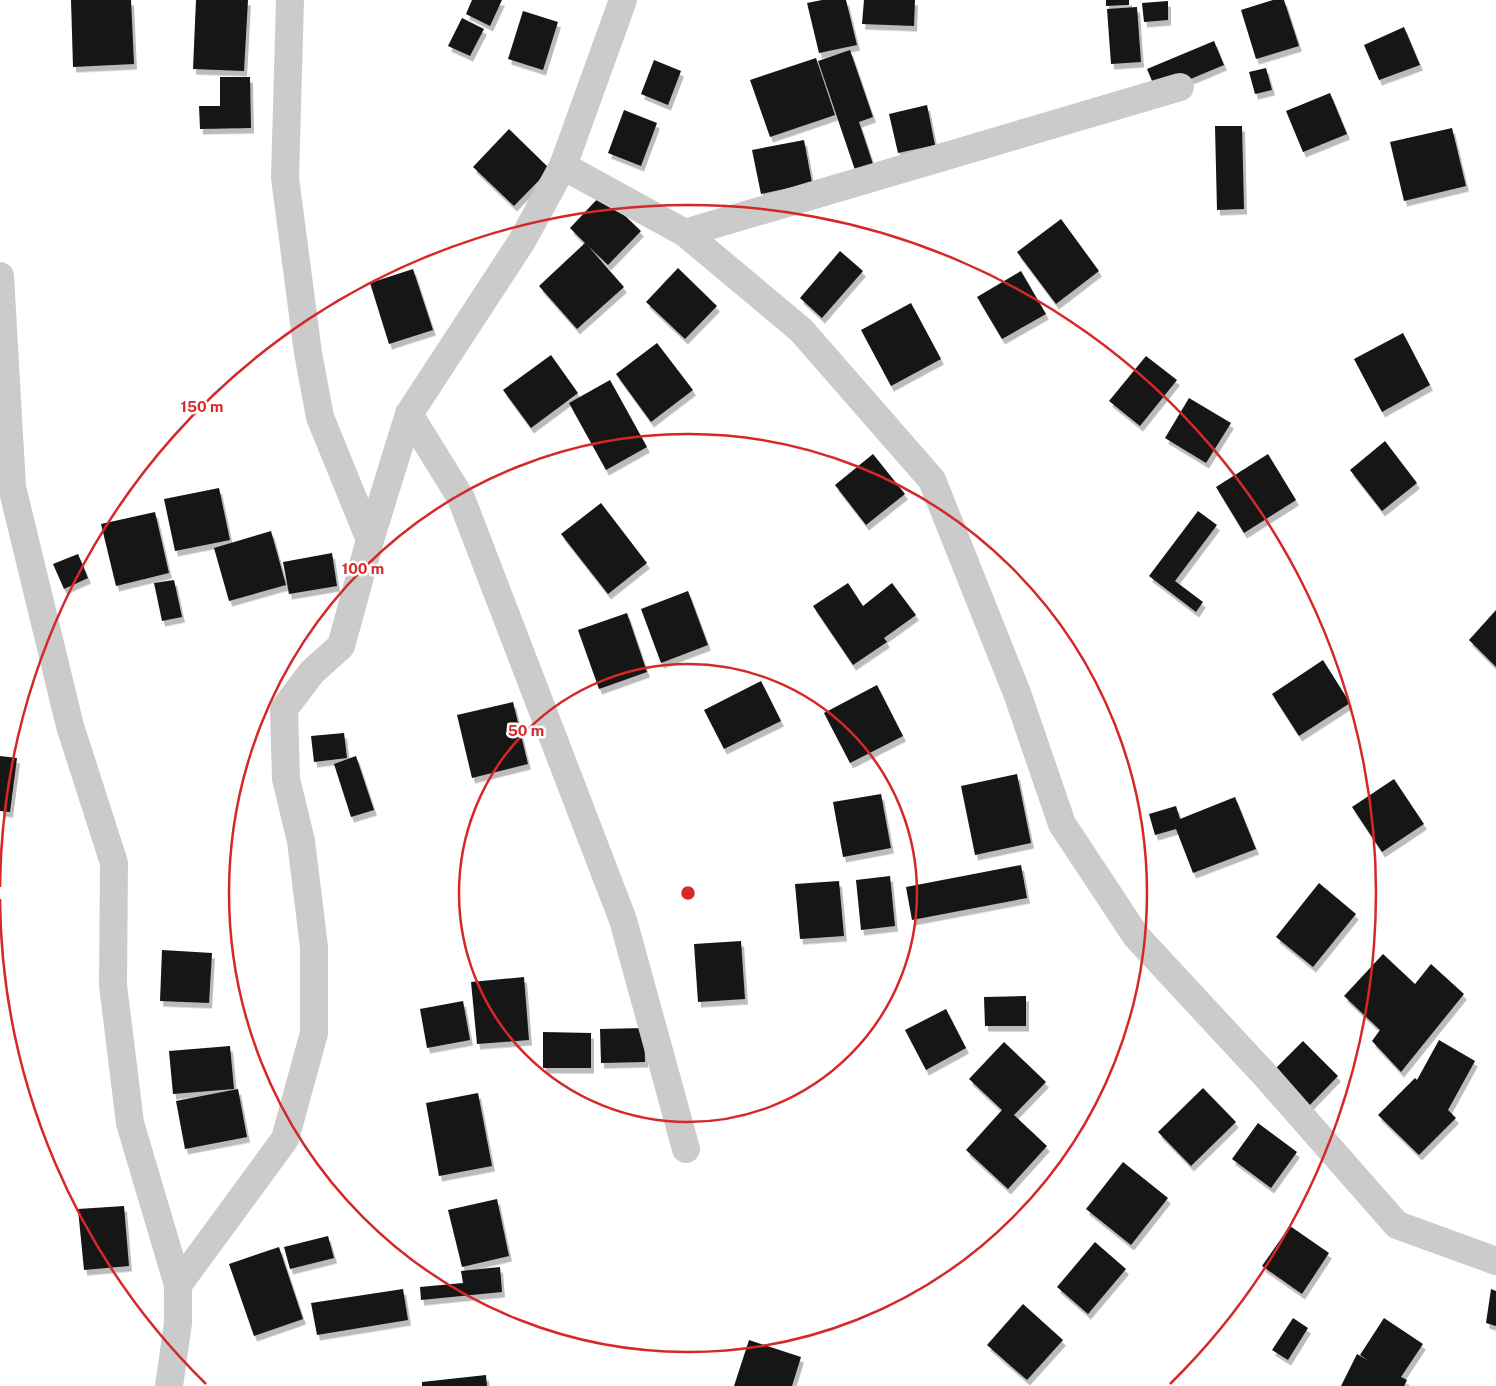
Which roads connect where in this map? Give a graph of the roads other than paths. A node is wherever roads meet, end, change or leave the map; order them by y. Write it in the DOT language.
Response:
graph roads {
  1 [pos="290,0"];
  2 [pos="623,0"];
  3 [pos="1180,88"];
  4 [pos="562,166"];
  5 [pos="685,233"];
  6 [pos="0,276"];
  7 [pos="410,414"];
  8 [pos="370,540"];
  9 [pos="686,1148"];
  10 [pos="1496,1261"];
  11 [pos="178,1285"];
  12 [pos="169,1386"];
  1 -- 8 [label="street"];
  2 -- 4 [label="street"];
  3 -- 5 [label="street"];
  4 -- 5 [label="street"];
  4 -- 7 [label="street"];
  5 -- 10 [label="street"];
  6 -- 11 [label="street"];
  7 -- 8 [label="street"];
  7 -- 9 [label="street"];
  8 -- 11 [label="street"];
  11 -- 12 [label="street"];
}
